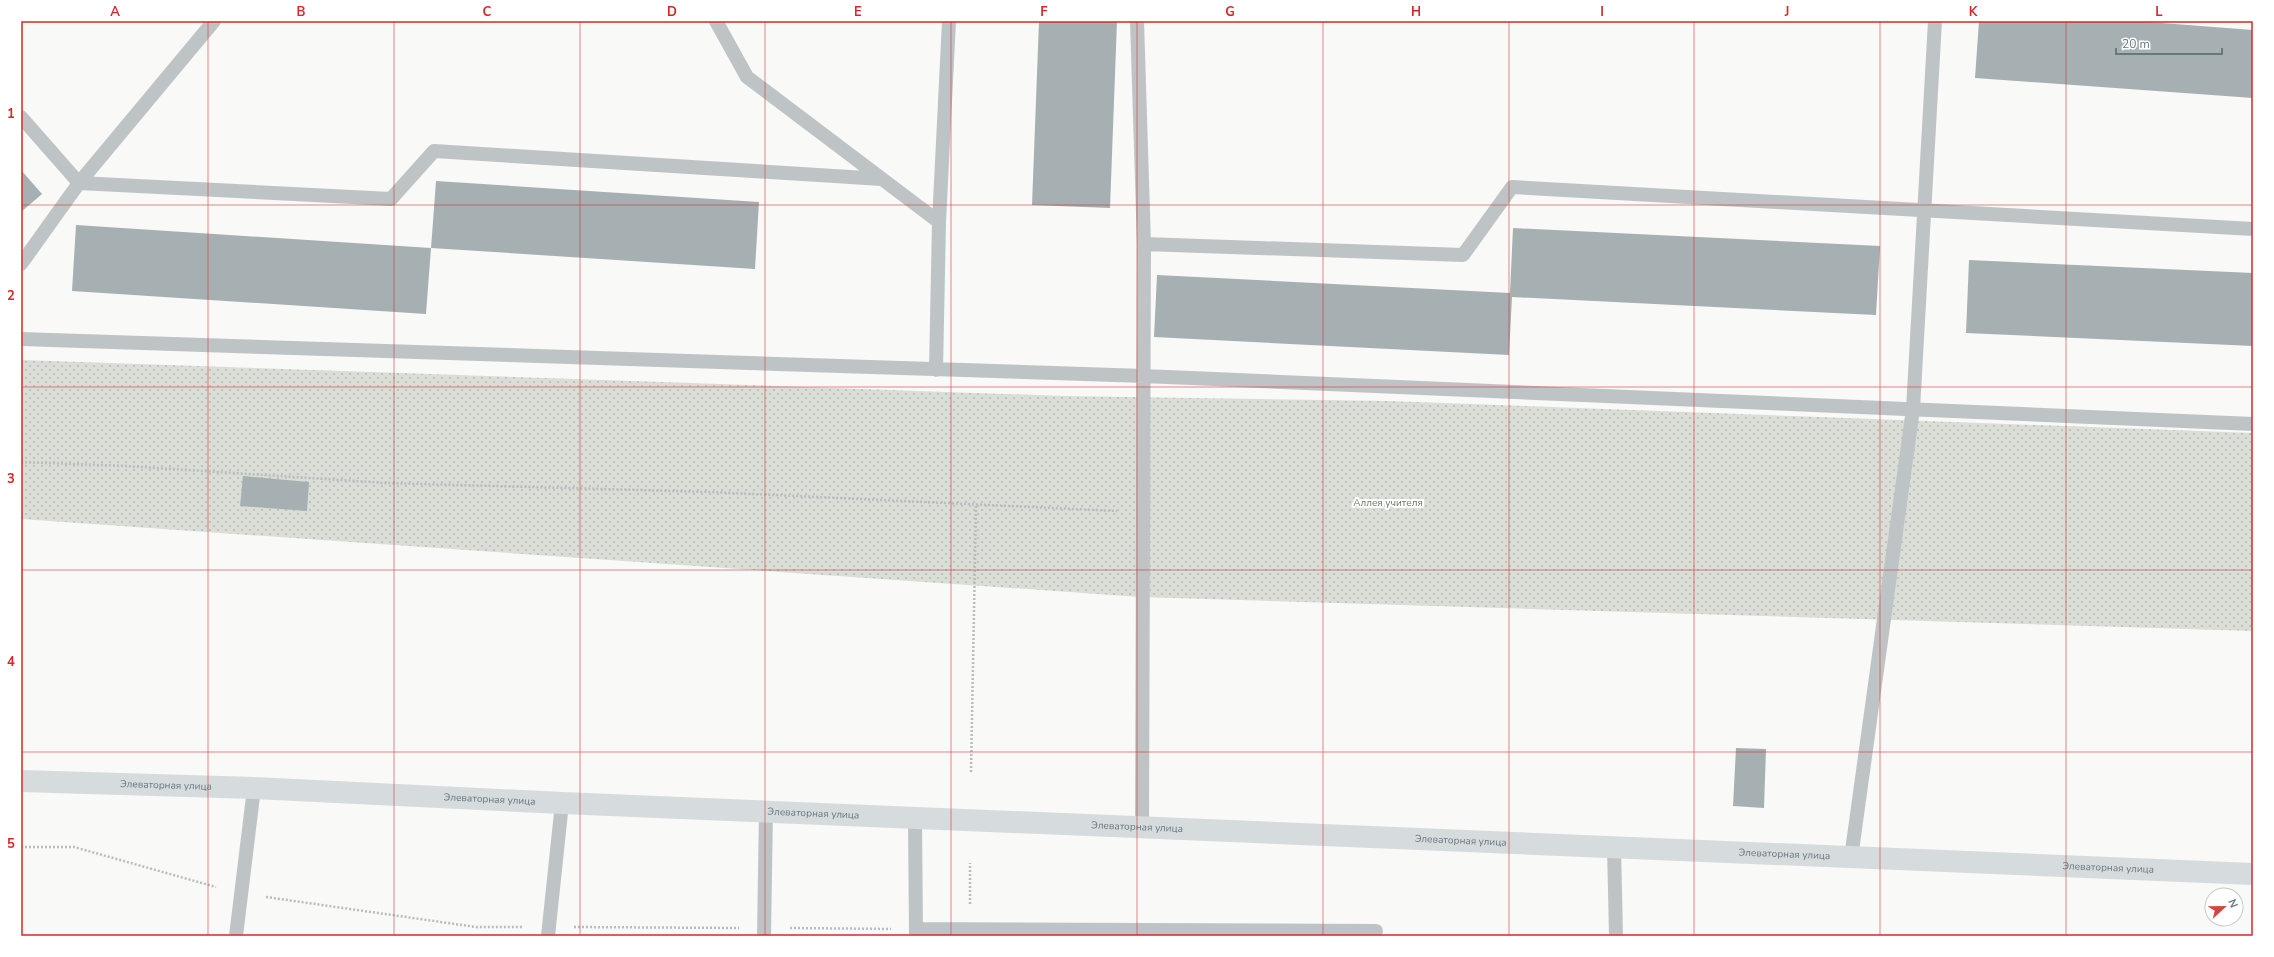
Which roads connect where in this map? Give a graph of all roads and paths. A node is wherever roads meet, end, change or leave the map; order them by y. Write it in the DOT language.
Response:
graph roads {
  1 [pos="214,21"];
  2 [pos="716,21"];
  3 [pos="949,21"];
  4 [pos="1137,21"];
  5 [pos="1935,21"];
  6 [pos="21,117"];
  7 [pos="882,179"];
  8 [pos="79,183"];
  9 [pos="1924,210"];
  10 [pos="939,222"];
  11 [pos="2253,229"];
  12 [pos="1144,244"];
  13 [pos="21,264"];
  14 [pos="21,339"];
  15 [pos="936,370"];
  16 [pos="1144,376"];
  17 [pos="1913,409"];
  18 [pos="2253,424"];
  19 [pos="21,462"];
  20 [pos="976,504"];
  21 [pos="1144,512"];
  22 [pos="971,772"];
  23 [pos="21,781"];
  24 [pos="254,788"];
  25 [pos="562,803"];
  26 [pos="766,811"];
  27 [pos="915,818"];
  28 [pos="1142,826"];
  29 [pos="21,847"];
  30 [pos="1614,847"];
  31 [pos="1851,858"];
  32 [pos="970,863"];
  33 [pos="2253,874"];
  34 [pos="241,894"];
  35 [pos="970,928"];
  36 [pos="1376,931"];
  37 [pos="548,932"];
  38 [pos="764,932"];
  39 [pos="916,932"];
  40 [pos="236,936"];
  41 [pos="1616,936"];
  1 -- 8 [label="lane"];
  2 -- 7 [label="lane"];
  3 -- 10 [label="lane"];
  4 -- 12 [label="lane"];
  5 -- 9 [label="lane"];
  6 -- 8 [label="lane"];
  7 -- 8 [label="lane"];
  7 -- 10 [label="lane"];
  8 -- 13 [label="lane"];
  9 -- 11 [label="lane"];
  9 -- 12 [label="lane"];
  9 -- 17 [label="lane"];
  10 -- 15 [label="lane"];
  12 -- 16 [label="lane"];
  14 -- 15 [label="lane"];
  15 -- 16 [label="lane"];
  16 -- 17 [label="lane"];
  16 -- 21 [label="lane"];
  17 -- 18 [label="lane"];
  17 -- 31 [label="lane"];
  19 -- 20 [label="path"];
  20 -- 21 [label="path"];
  20 -- 22 [label="path"];
  21 -- 28 [label="lane"];
  23 -- 24 [label="main road, Элеваторная улица"];
  24 -- 25 [label="main road, Элеваторная улица"];
  24 -- 34 [label="lane"];
  25 -- 26 [label="main road, Элеваторная улица"];
  25 -- 37 [label="lane"];
  26 -- 27 [label="main road, Элеваторная улица"];
  26 -- 38 [label="lane"];
  27 -- 28 [label="main road, Элеваторная улица"];
  27 -- 39 [label="lane"];
  28 -- 30 [label="main road, Элеваторная улица"];
  29 -- 34 [label="path"];
  30 -- 31 [label="main road, Элеваторная улица"];
  30 -- 41 [label="lane"];
  31 -- 33 [label="main road, Элеваторная улица"];
  32 -- 35 [label="path"];
  34 -- 37 [label="path"];
  34 -- 40 [label="lane"];
  35 -- 36 [label="lane"];
  35 -- 39 [label="lane"];
  37 -- 38 [label="path"];
  38 -- 39 [label="path"];
}
